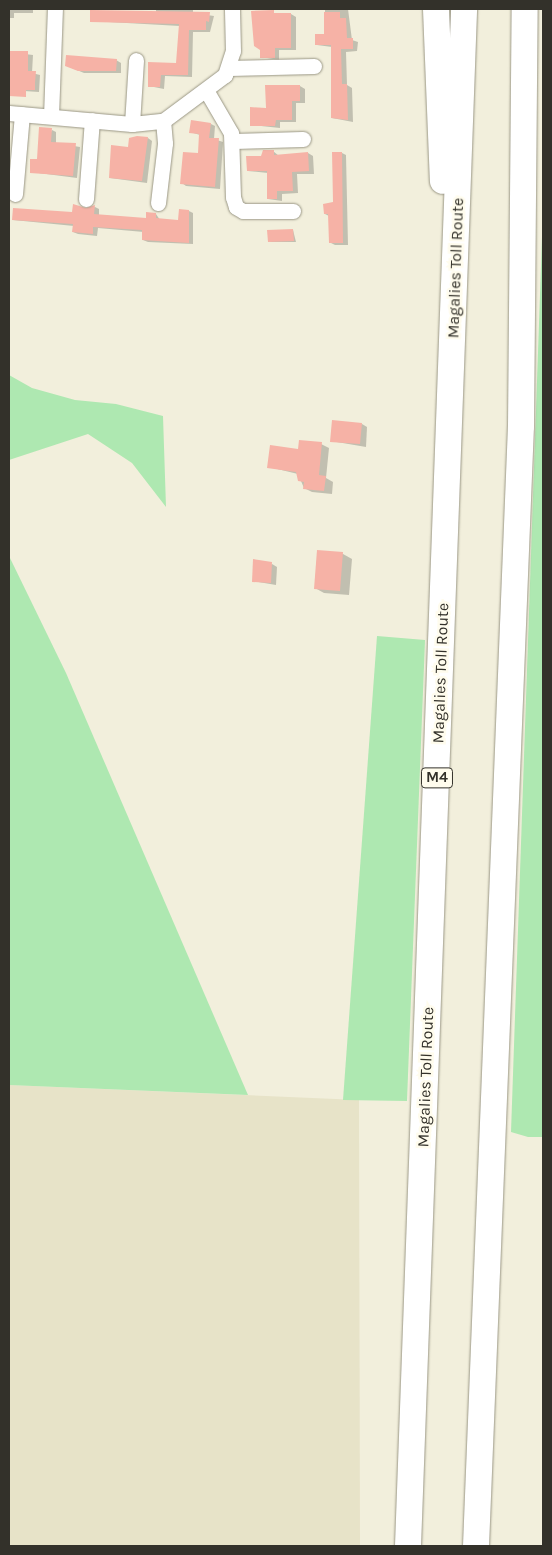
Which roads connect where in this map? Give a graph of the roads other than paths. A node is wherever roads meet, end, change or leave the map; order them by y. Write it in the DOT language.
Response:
graph roads {
  1 [pos="55,9"];
  2 [pos="232,9"];
  3 [pos="436,9"];
  4 [pos="464,9"];
  5 [pos="525,9"];
  6 [pos="538,9"];
  7 [pos="136,60"];
  8 [pos="314,66"];
  9 [pos="229,68"];
  10 [pos="206,90"];
  11 [pos="16,113"];
  12 [pos="51,116"];
  13 [pos="92,120"];
  14 [pos="162,121"];
  15 [pos="132,124"];
  16 [pos="303,139"];
  17 [pos="233,141"];
  18 [pos="15,194"];
  19 [pos="86,199"];
  20 [pos="158,203"];
  21 [pos="293,211"];
  22 [pos="451,419"];
  23 [pos="521,426"];
  24 [pos="408,1546"];
  25 [pos="476,1546"];
  1 -- 12 [label="street"];
  2 -- 9 [label="street"];
  3 -- 22 [label="highway"];
  4 -- 22 [label="highway, Magalies Toll Route / M4"];
  5 -- 23 [label="highway"];
  6 -- 23 [label="highway"];
  7 -- 15 [label="street"];
  8 -- 9 [label="street"];
  9 -- 10 [label="street"];
  10 -- 14 [label="street"];
  10 -- 17 [label="street"];
  11 -- 12 [label="street"];
  11 -- 18 [label="street"];
  12 -- 13 [label="street"];
  13 -- 15 [label="street"];
  13 -- 19 [label="street"];
  14 -- 15 [label="street"];
  14 -- 20 [label="street"];
  16 -- 17 [label="street"];
  17 -- 21 [label="street"];
  22 -- 24 [label="highway, Magalies Toll Route / M4"];
  23 -- 25 [label="highway"];
}
